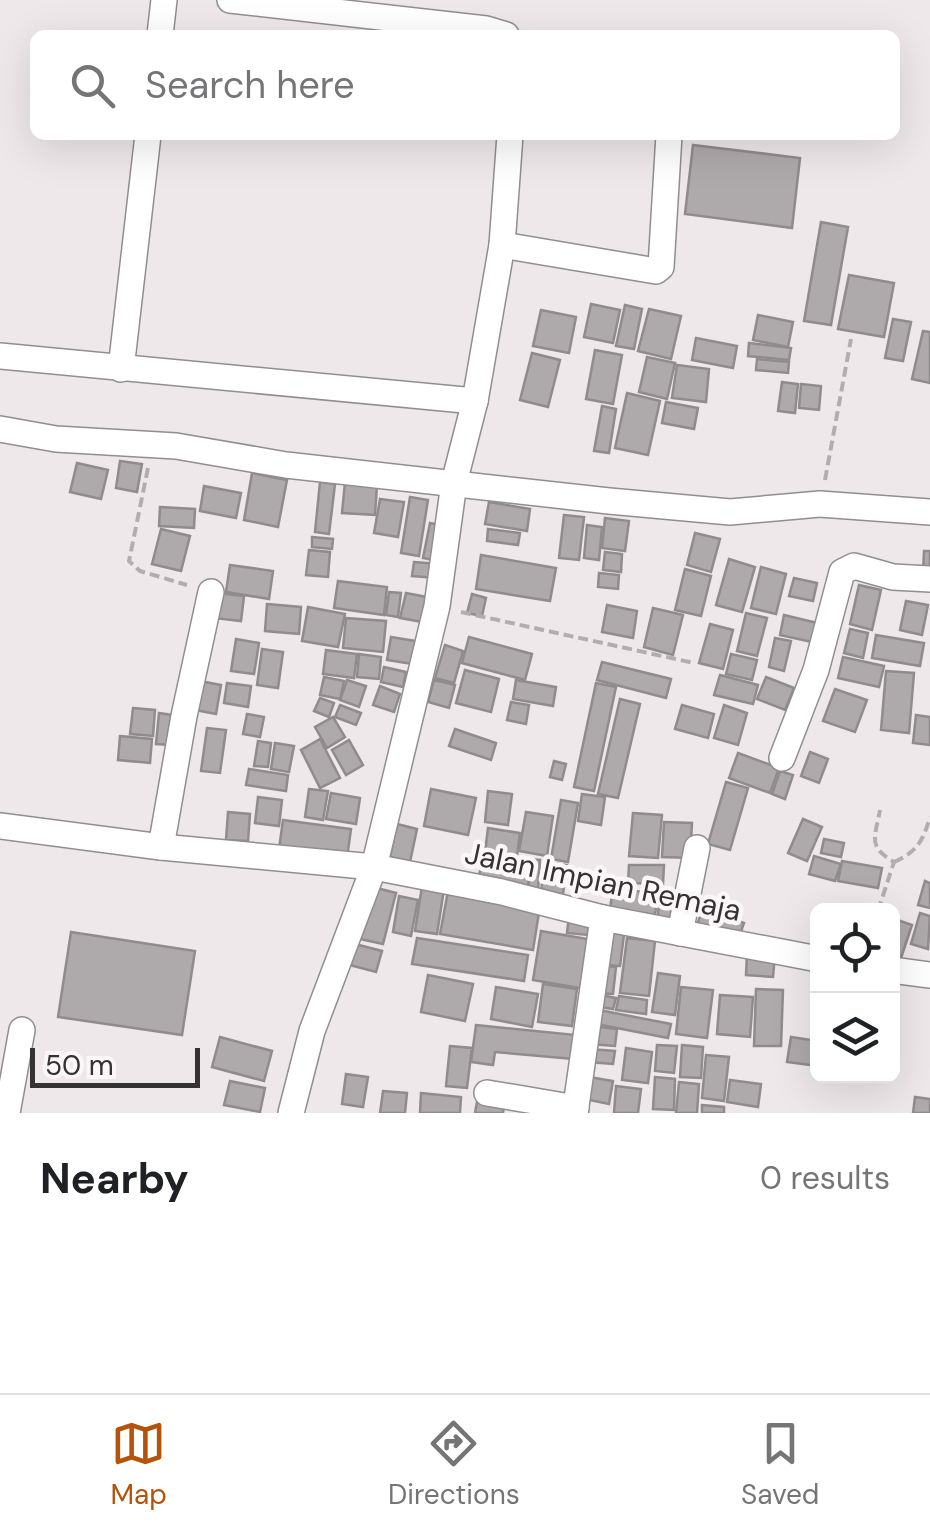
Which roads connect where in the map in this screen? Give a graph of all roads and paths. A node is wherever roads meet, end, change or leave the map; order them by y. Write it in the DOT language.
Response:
graph roads {
  1 [pos="164,0"];
  2 [pos="230,0"];
  3 [pos="161,30"];
  4 [pos="489,30"];
  5 [pos="147,140"];
  6 [pos="510,140"];
  7 [pos="670,140"];
  8 [pos="502,246"];
  9 [pos="851,339"];
  10 [pos="0,356"];
  11 [pos="120,370"];
  12 [pos="475,401"];
  13 [pos="0,429"];
  14 [pos="153,444"];
  15 [pos="454,482"];
  16 [pos="820,504"];
  17 [pos="930,512"];
  18 [pos="930,579"];
  19 [pos="211,592"];
  20 [pos="437,606"];
  21 [pos="694,662"];
  22 [pos="782,758"];
  23 [pos="880,810"];
  24 [pos="930,817"];
  25 [pos="0,826"];
  26 [pos="160,846"];
  27 [pos="697,848"];
  28 [pos="894,862"];
  29 [pos="374,867"];
  30 [pos="880,903"];
  31 [pos="603,918"];
  32 [pos="680,933"];
  33 [pos="810,957"];
  34 [pos="900,971"];
  35 [pos="930,974"];
  36 [pos="22,1030"];
  37 [pos="487,1093"];
  38 [pos="575,1110"];
  39 [pos="7,1113"];
  40 [pos="291,1113"];
  1 -- 3 [label="street"];
  2 -- 4 [label="street"];
  5 -- 11 [label="street"];
  6 -- 8 [label="street"];
  7 -- 8 [label="street"];
  8 -- 12 [label="street"];
  9 -- 16 [label="path"];
  10 -- 11 [label="street"];
  11 -- 12 [label="street"];
  12 -- 15 [label="street"];
  13 -- 14 [label="street"];
  14 -- 15 [label="street"];
  14 -- 19 [label="path"];
  15 -- 16 [label="street"];
  15 -- 20 [label="street"];
  16 -- 17 [label="street"];
  18 -- 22 [label="street"];
  19 -- 26 [label="street"];
  20 -- 21 [label="path"];
  20 -- 29 [label="street"];
  23 -- 28 [label="path"];
  24 -- 28 [label="path"];
  25 -- 26 [label="street, Jalan Impian Remaja"];
  26 -- 29 [label="street, Jalan Impian Remaja"];
  27 -- 32 [label="street"];
  28 -- 30 [label="path"];
  29 -- 31 [label="street, Jalan Impian Remaja"];
  29 -- 40 [label="street"];
  31 -- 32 [label="street, Jalan Impian Remaja"];
  31 -- 38 [label="street"];
  32 -- 33 [label="street, Jalan Impian Remaja"];
  34 -- 35 [label="street"];
  36 -- 39 [label="street"];
  37 -- 38 [label="street"];
}
